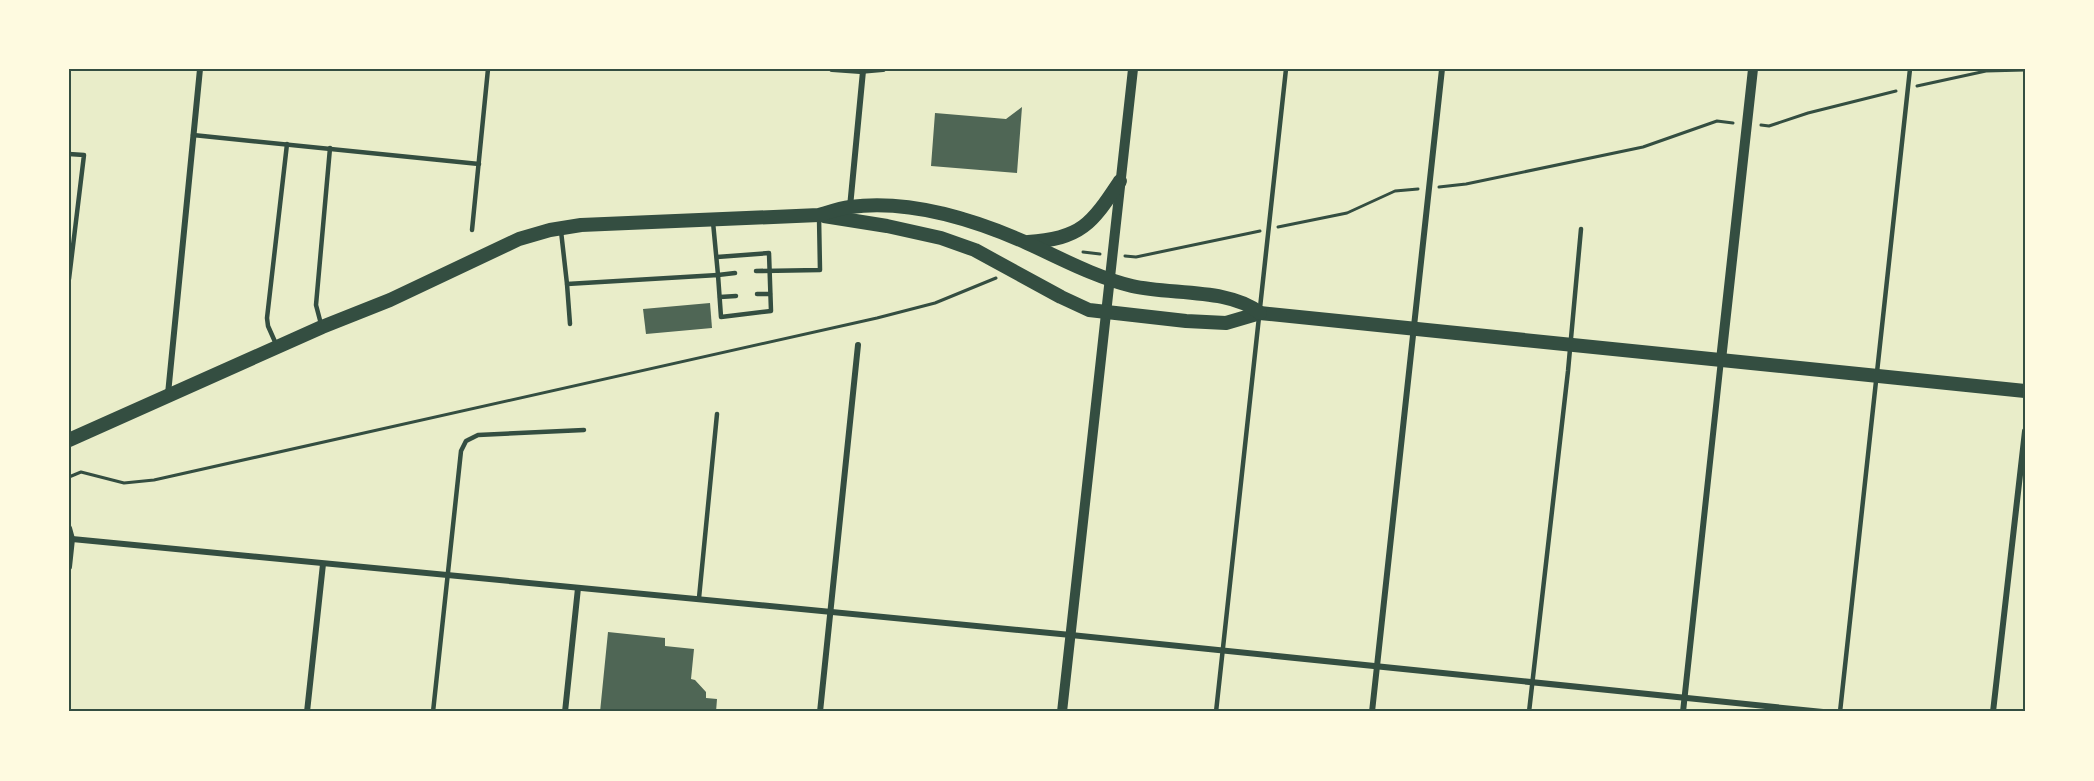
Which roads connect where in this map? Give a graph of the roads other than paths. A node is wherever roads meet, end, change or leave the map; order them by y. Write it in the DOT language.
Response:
graph roads {
  1 [pos="200,69"];
  2 [pos="488,69"];
  3 [pos="832,69"];
  4 [pos="883,69"];
  5 [pos="1133,69"];
  6 [pos="1286,69"];
  7 [pos="1442,69"];
  8 [pos="1753,69"];
  9 [pos="1910,69"];
  10 [pos="863,71"];
  11 [pos="193,135"];
  12 [pos="287,144"];
  13 [pos="330,148"];
  14 [pos="69,153"];
  15 [pos="479,164"];
  16 [pos="1120,181"];
  17 [pos="850,207"];
  18 [pos="819,214"];
  19 [pos="713,219"];
  20 [pos="561,228"];
  21 [pos="1581,229"];
  22 [pos="472,230"];
  23 [pos="1026,242"];
  24 [pos="717,257"];
  25 [pos="769,270"];
  26 [pos="756,271"];
  27 [pos="735,273"];
  28 [pos="718,275"];
  29 [pos="69,279"];
  30 [pos="1109,280"];
  31 [pos="567,284"];
  32 [pos="756,294"];
  33 [pos="770,294"];
  34 [pos="736,296"];
  35 [pos="720,297"];
  36 [pos="1106,312"];
  37 [pos="1260,313"];
  38 [pos="570,324"];
  39 [pos="322,327"];
  40 [pos="1414,328"];
  41 [pos="1570,344"];
  42 [pos="858,345"];
  43 [pos="277,346"];
  44 [pos="1721,360"];
  45 [pos="1877,377"];
  46 [pos="2025,391"];
  47 [pos="168,394"];
  48 [pos="717,414"];
  49 [pos="584,430"];
  50 [pos="2025,431"];
  51 [pos="69,440"];
  52 [pos="2022,490"];
  53 [pos="69,528"];
  54 [pos="72,539"];
  55 [pos="323,564"];
  56 [pos="69,567"];
  57 [pos="448,576"];
  58 [pos="578,588"];
  59 [pos="699,598"];
  60 [pos="830,611"];
  61 [pos="1071,635"];
  62 [pos="1224,651"];
  63 [pos="1377,667"];
  64 [pos="1532,682"];
  65 [pos="1684,698"];
  66 [pos="307,712"];
  67 [pos="433,712"];
  68 [pos="565,712"];
  69 [pos="820,712"];
  70 [pos="1062,712"];
  71 [pos="1216,712"];
  72 [pos="1372,712"];
  73 [pos="1529,712"];
  74 [pos="1683,712"];
  75 [pos="1823,712"];
  76 [pos="1840,712"];
  77 [pos="1993,712"];
  1 -- 11 [label="street"];
  2 -- 15 [label="lane"];
  3 -- 10 [label="street"];
  4 -- 10 [label="street"];
  5 -- 16 [label="street"];
  6 -- 37 [label="lane"];
  7 -- 40 [label="street"];
  8 -- 44 [label="street"];
  9 -- 45 [label="lane"];
  10 -- 17 [label="street"];
  11 -- 12 [label="lane"];
  11 -- 47 [label="street"];
  12 -- 13 [label="lane"];
  12 -- 43 [label="lane"];
  13 -- 15 [label="lane"];
  13 -- 39 [label="lane"];
  14 -- 29 [label="lane"];
  15 -- 22 [label="lane"];
  16 -- 23 [label="main road"];
  16 -- 30 [label="street"];
  17 -- 18 [label="main road"];
  17 -- 23 [label="main road"];
  18 -- 19 [label="main road"];
  18 -- 25 [label="lane"];
  18 -- 36 [label="main road"];
  19 -- 20 [label="main road"];
  19 -- 24 [label="lane"];
  20 -- 31 [label="lane"];
  20 -- 39 [label="main road"];
  21 -- 41 [label="lane"];
  23 -- 30 [label="main road"];
  24 -- 25 [label="lane"];
  24 -- 28 [label="lane"];
  25 -- 26 [label="lane"];
  25 -- 33 [label="lane"];
  27 -- 28 [label="lane"];
  28 -- 31 [label="lane"];
  28 -- 35 [label="lane"];
  30 -- 36 [label="street"];
  30 -- 37 [label="main road"];
  31 -- 38 [label="lane"];
  32 -- 33 [label="lane"];
  33 -- 35 [label="lane"];
  34 -- 35 [label="lane"];
  36 -- 37 [label="main road"];
  36 -- 61 [label="street"];
  37 -- 40 [label="main road"];
  37 -- 62 [label="lane"];
  39 -- 43 [label="main road"];
  40 -- 41 [label="main road"];
  40 -- 63 [label="street"];
  41 -- 44 [label="main road"];
  41 -- 64 [label="lane"];
  42 -- 60 [label="street"];
  43 -- 47 [label="main road"];
  44 -- 45 [label="main road"];
  44 -- 65 [label="street"];
  45 -- 46 [label="main road"];
  45 -- 76 [label="lane"];
  47 -- 51 [label="main road"];
  48 -- 59 [label="lane"];
  49 -- 57 [label="lane"];
  50 -- 52 [label="street"];
  52 -- 77 [label="street"];
  53 -- 54 [label="street"];
  54 -- 55 [label="street"];
  54 -- 56 [label="street"];
  55 -- 57 [label="street"];
  55 -- 66 [label="street"];
  57 -- 58 [label="street"];
  57 -- 67 [label="lane"];
  58 -- 59 [label="street"];
  58 -- 68 [label="street"];
  59 -- 60 [label="street"];
  60 -- 61 [label="street"];
  60 -- 69 [label="street"];
  61 -- 62 [label="street"];
  61 -- 70 [label="street"];
  62 -- 63 [label="street"];
  62 -- 71 [label="lane"];
  63 -- 64 [label="street"];
  63 -- 72 [label="street"];
  64 -- 65 [label="street"];
  64 -- 73 [label="lane"];
  65 -- 74 [label="street"];
  65 -- 75 [label="street"];
}
